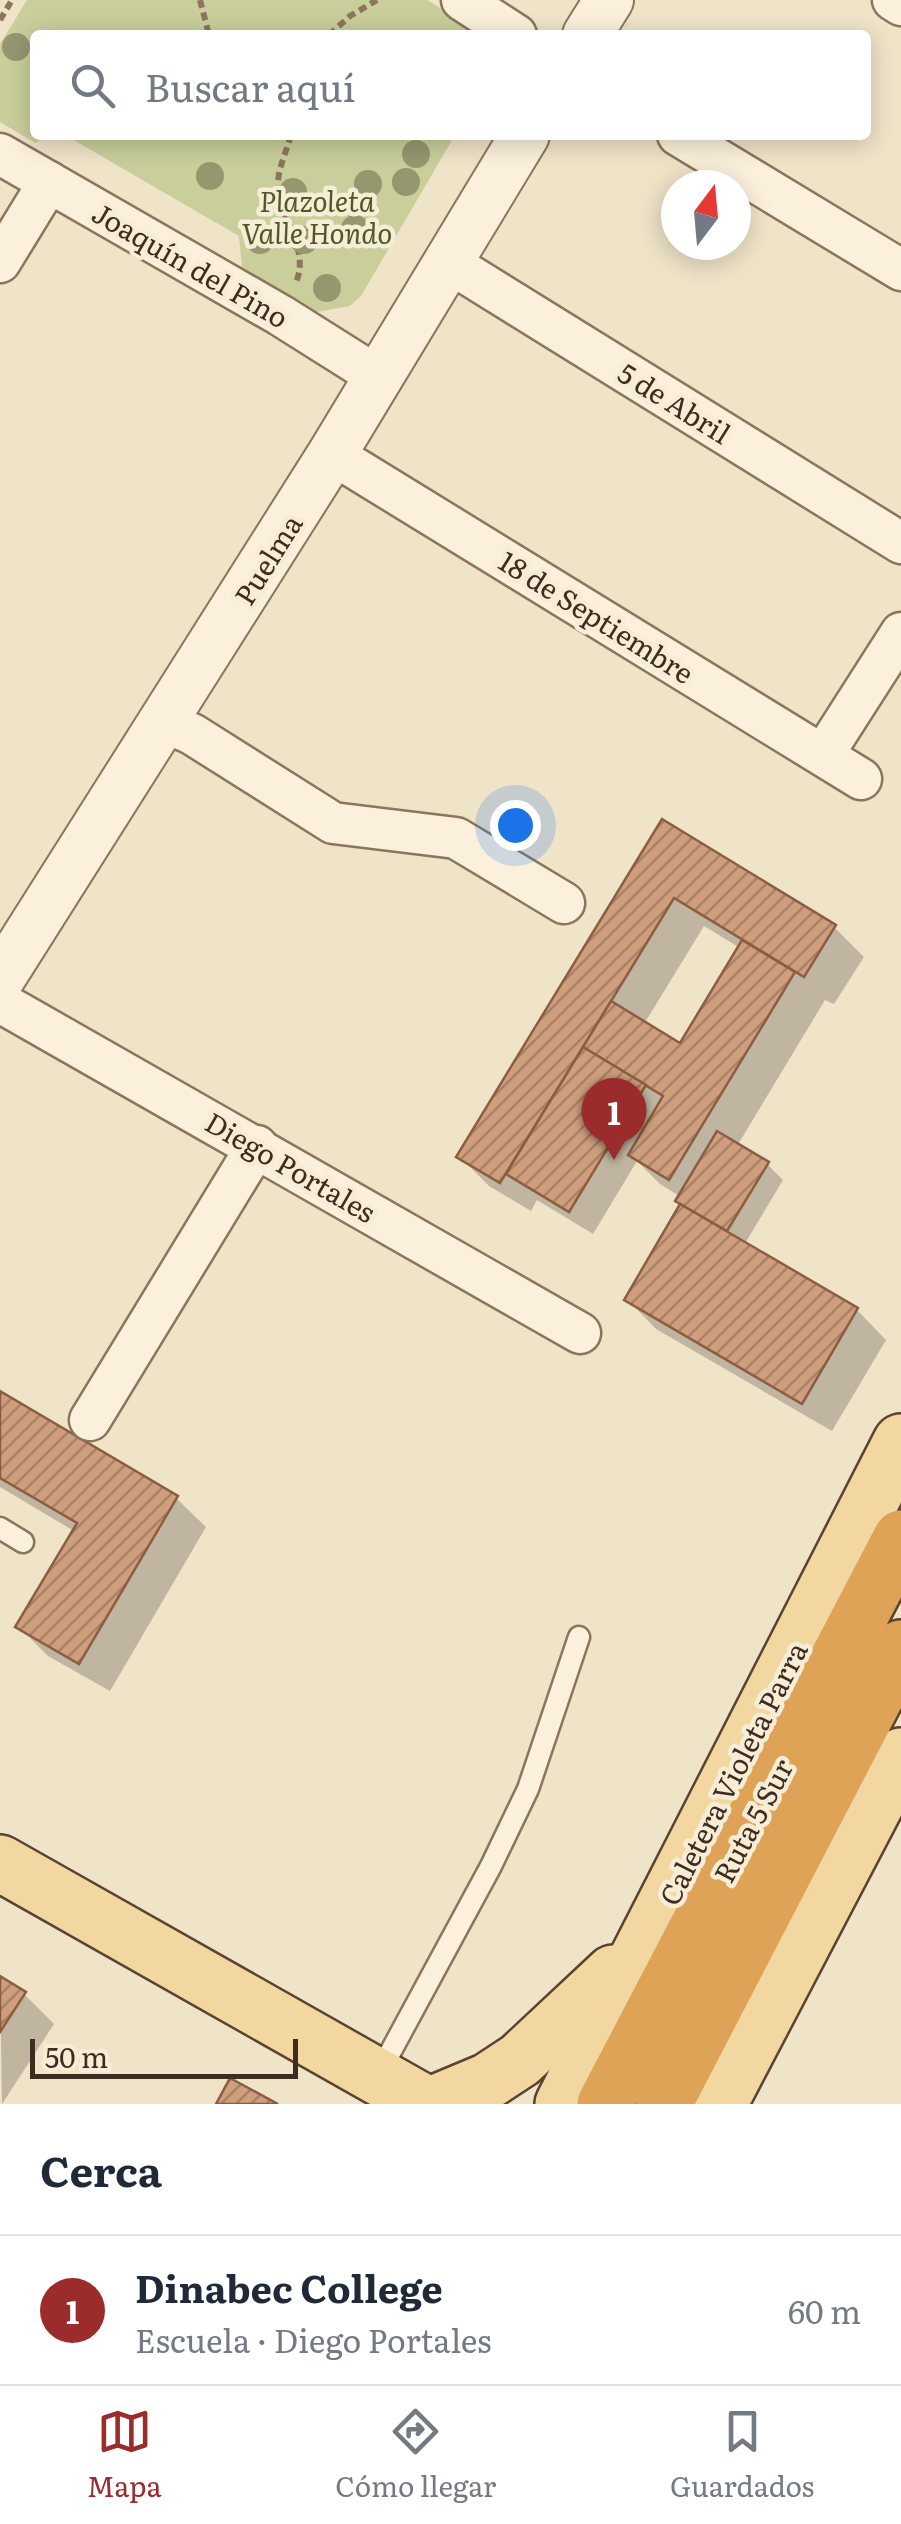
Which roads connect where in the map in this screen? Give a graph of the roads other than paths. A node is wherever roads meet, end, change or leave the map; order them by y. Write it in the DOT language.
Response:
graph roads {
  1 [pos="462,0"];
  2 [pos="609,0"];
  3 [pos="892,0"];
  4 [pos="901,5"];
  5 [pos="508,30"];
  6 [pos="590,30"];
  7 [pos="523,140"];
  8 [pos="686,140"];
  9 [pos="0,154"];
  10 [pos="49,182"];
  11 [pos="0,262"];
  12 [pos="448,262"];
  13 [pos="901,270"];
  14 [pos="380,378"];
  15 [pos="332,454"];
  16 [pos="901,543"];
  17 [pos="901,632"];
  18 [pos="165,722"];
  19 [pos="823,755"];
  20 [pos="861,779"];
  21 [pos="564,903"];
  22 [pos="0,978"];
  23 [pos="0,1002"];
  24 [pos="257,1146"];
  25 [pos="580,1333"];
  26 [pos="90,1420"];
  27 [pos="901,1442"];
  28 [pos="0,1528"];
  29 [pos="901,1538"];
  30 [pos="24,1542"];
  31 [pos="579,1638"];
  32 [pos="901,1648"];
  33 [pos="901,1756"];
  34 [pos="0,1863"];
  35 [pos="654,1925"];
  36 [pos="378,2077"];
  37 [pos="429,2104"];
  38 [pos="563,2104"];
  39 [pos="605,2104"];
  40 [pos="664,2104"];
  41 [pos="719,2104"];
  1 -- 5 [label="street"];
  2 -- 6 [label="street"];
  3 -- 4 [label="street"];
  7 -- 12 [label="street, Puelma"];
  8 -- 13 [label="street"];
  9 -- 10 [label="street, Joaquín del Pino"];
  10 -- 11 [label="street"];
  10 -- 14 [label="street, Joaquín del Pino"];
  12 -- 14 [label="street, Puelma"];
  12 -- 16 [label="street, 5 de Abril"];
  14 -- 15 [label="street, Puelma"];
  15 -- 18 [label="street, Puelma"];
  15 -- 19 [label="street, 18 de Septiembre"];
  17 -- 19 [label="street"];
  18 -- 21 [label="street"];
  18 -- 22 [label="street, Puelma"];
  19 -- 20 [label="street, 18 de Septiembre"];
  23 -- 24 [label="street, Diego Portales"];
  24 -- 25 [label="street, Diego Portales"];
  24 -- 26 [label="street"];
  27 -- 35 [label="main road, Caletera Violeta Parra"];
  28 -- 30 [label="lane"];
  29 -- 39 [label="highway, Ruta 5 Sur"];
  31 -- 36 [label="lane"];
  32 -- 40 [label="highway, Ruta 5 Sur"];
  33 -- 41 [label="main road"];
  34 -- 36 [label="main road"];
  35 -- 37 [label="main road"];
  35 -- 38 [label="main road, Caletera Violeta Parra"];
  36 -- 37 [label="main road"];
}
